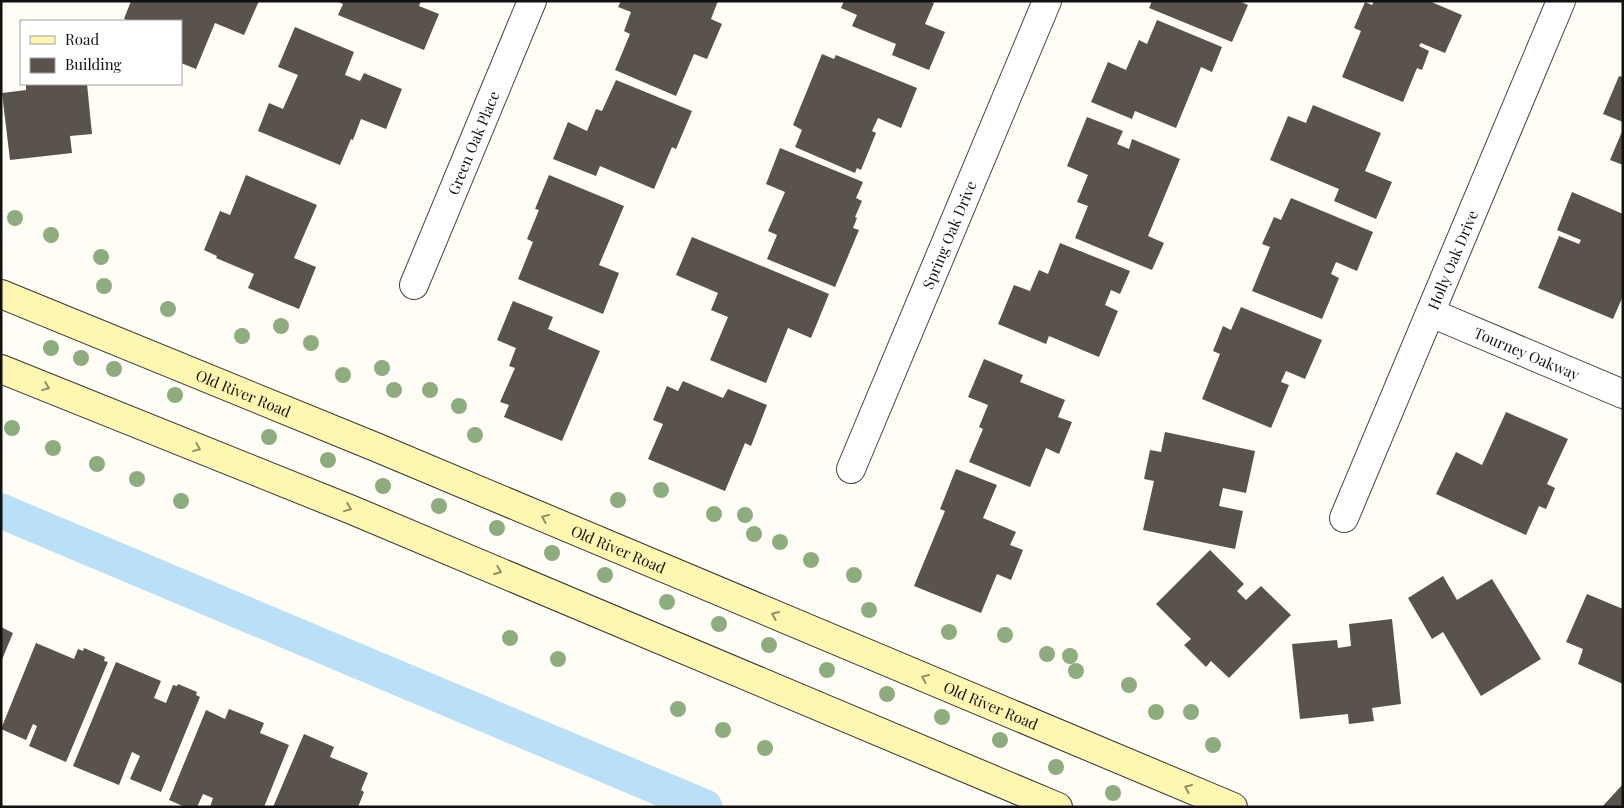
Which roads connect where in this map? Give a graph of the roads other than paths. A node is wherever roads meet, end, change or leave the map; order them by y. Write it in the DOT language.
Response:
graph roads {
  1 [pos="532,1"];
  2 [pos="1047,1"];
  3 [pos="1562,1"];
  4 [pos="414,285"];
  5 [pos="1,294"];
  6 [pos="1431,313"];
  7 [pos="1,369"];
  8 [pos="1623,394"];
  9 [pos="851,469"];
  10 [pos="1344,518"];
  11 [pos="1058,807"];
  12 [pos="1233,807"];
  1 -- 4 [label="street, Green Oak Place"];
  2 -- 9 [label="street, Spring Oak Drive"];
  3 -- 6 [label="street, Holly Oak Drive"];
  12 -- 5 [label="main road, Old River Road, one-way"];
  6 -- 8 [label="street, Tourney Oakway"];
  6 -- 10 [label="street, Holly Oak Drive"];
  7 -- 11 [label="main road, one-way"];
}
